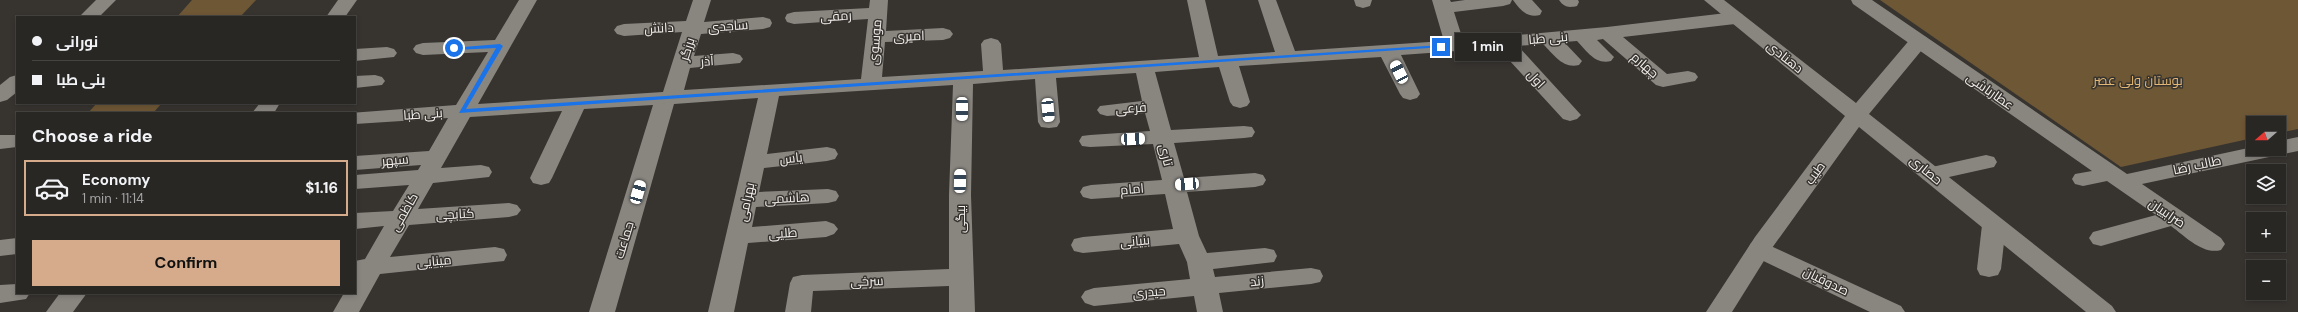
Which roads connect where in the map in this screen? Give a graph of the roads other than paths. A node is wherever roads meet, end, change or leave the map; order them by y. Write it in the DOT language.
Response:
graph roads {
  1 [pos="107,0"];
  2 [pos="348,0"];
  3 [pos="528,0"];
  4 [pos="702,0"];
  5 [pos="1196,0"];
  6 [pos="1267,0"];
  7 [pos="1503,0"];
  8 [pos="1713,0"];
  9 [pos="1860,0"];
  10 [pos="1448,4"];
  11 [pos="1474,4"];
  12 [pos="878,7"];
  13 [pos="89,16"];
  14 [pos="336,16"];
  15 [pos="794,18"];
  16 [pos="1735,18"];
  17 [pos="1488,20"];
  18 [pos="763,23"];
  19 [pos="693,27"];
  20 [pos="624,30"];
  21 [pos="1607,33"];
  22 [pos="943,34"];
  23 [pos="1581,35"];
  24 [pos="875,37"];
  25 [pos="1548,38"];
  26 [pos="1919,41"];
  27 [pos="1503,42"];
  28 [pos="991,44"];
  29 [pos="500,46"];
  30 [pos="1455,46"];
  31 [pos="423,49"];
  32 [pos="1388,50"];
  33 [pos="386,53"];
  34 [pos="356,55"];
  35 [pos="1287,57"];
  36 [pos="1604,57"];
  37 [pos="733,60"];
  38 [pos="1572,60"];
  39 [pos="1218,61"];
  40 [pos="682,63"];
  41 [pos="1144,66"];
  42 [pos="1045,73"];
  43 [pos="993,76"];
  44 [pos="1688,77"];
  45 [pos="963,78"];
  46 [pos="16,82"];
  47 [pos="871,84"];
  48 [pos="770,91"];
  49 [pos="1410,94"];
  50 [pos="0,96"];
  51 [pos="668,98"];
  52 [pos="1240,102"];
  53 [pos="576,104"];
  54 [pos="1155,106"];
  55 [pos="1107,110"];
  56 [pos="461,111"];
  57 [pos="1570,115"];
  58 [pos="1857,115"];
  59 [pos="356,118"];
  60 [pos="1049,122"];
  61 [pos="1244,132"];
  62 [pos="1162,138"];
  63 [pos="16,141"];
  64 [pos="1090,141"];
  65 [pos="0,142"];
  66 [pos="2298,144"];
  67 [pos="2286,147"];
  68 [pos="827,154"];
  69 [pos="2246,154"];
  70 [pos="435,157"];
  71 [pos="755,162"];
  72 [pos="1986,162"];
  73 [pos="356,163"];
  74 [pos="481,172"];
  75 [pos="1931,174"];
  76 [pos="424,177"];
  77 [pos="541,178"];
  78 [pos="2115,178"];
  79 [pos="2083,179"];
  80 [pos="1254,180"];
  81 [pos="356,182"];
  82 [pos="1174,185"];
  83 [pos="1090,192"];
  84 [pos="828,196"];
  85 [pos="747,200"];
  86 [pos="509,210"];
  87 [pos="400,217"];
  88 [pos="2174,218"];
  89 [pos="356,221"];
  90 [pos="1994,225"];
  91 [pos="826,229"];
  92 [pos="739,236"];
  93 [pos="1187,236"];
  94 [pos="2101,238"];
  95 [pos="2213,244"];
  96 [pos="1083,245"];
  97 [pos="16,246"];
  98 [pos="0,248"];
  99 [pos="1760,249"];
  100 [pos="495,255"];
  101 [pos="1265,256"];
  102 [pos="1199,262"];
  103 [pos="363,267"];
  104 [pos="1989,269"];
  105 [pos="1311,276"];
  106 [pos="960,277"];
  107 [pos="356,286"];
  108 [pos="1203,287"];
  109 [pos="16,293"];
  110 [pos="0,294"];
  111 [pos="73,294"];
  112 [pos="353,294"];
  113 [pos="1094,297"];
  114 [pos="59,312"];
  115 [pos="346,312"];
  116 [pos="602,312"];
  117 [pos="721,312"];
  118 [pos="798,312"];
  119 [pos="962,312"];
  120 [pos="1210,312"];
  121 [pos="1719,312"];
  122 [pos="1892,312"];
  123 [pos="2103,312"];
  1 -- 13 [label="street"];
  2 -- 14 [label="street"];
  3 -- 29 [label="street, کاظمی"];
  4 -- 19 [label="street, برزگر"];
  5 -- 39 [label="street"];
  6 -- 35 [label="street"];
  7 -- 11 [label="street"];
  8 -- 16 [label="street, دهنادی"];
  9 -- 26 [label="street, عطارباشی"];
  10 -- 11 [label="street"];
  10 -- 30 [label="street"];
  11 -- 17 [label="street"];
  12 -- 15 [label="street, رمقی"];
  12 -- 24 [label="street, موسوی"];
  16 -- 21 [label="street, بنی طبا"];
  16 -- 58 [label="street, دهنادی"];
  18 -- 19 [label="street, ساجدی"];
  19 -- 20 [label="street, دانش"];
  19 -- 40 [label="street, برزگر"];
  21 -- 23 [label="street, بنی طبا"];
  21 -- 44 [label="street, چهارم"];
  22 -- 24 [label="street, امیری"];
  23 -- 25 [label="street, بنی طبا"];
  23 -- 36 [label="street"];
  24 -- 47 [label="street, موسوی"];
  25 -- 27 [label="street, بنی طبا"];
  25 -- 38 [label="street"];
  26 -- 58 [label="street, طیب"];
  26 -- 78 [label="street, عطارباشی"];
  27 -- 30 [label="street, بنی طبا"];
  27 -- 57 [label="street, اول"];
  28 -- 43 [label="street"];
  29 -- 31 [label="street"];
  29 -- 56 [label="street, کاظمی"];
  30 -- 32 [label="street, بنی طبا"];
  32 -- 35 [label="street, بنی طبا"];
  32 -- 49 [label="street"];
  33 -- 34 [label="street"];
  35 -- 39 [label="street, بنی طبا"];
  37 -- 40 [label="street, آذر"];
  39 -- 41 [label="street, بنی طبا"];
  39 -- 52 [label="street"];
  40 -- 51 [label="street, برزگر"];
  41 -- 42 [label="street, بنی طبا"];
  41 -- 54 [label="street, تاری"];
  42 -- 43 [label="street, بنی طبا"];
  42 -- 60 [label="street"];
  43 -- 45 [label="street, بنی طبا"];
  45 -- 47 [label="street, بنی طبا"];
  45 -- 106 [label="street, بیگی"];
  46 -- 50 [label="street"];
  47 -- 48 [label="street, بنی طبا"];
  48 -- 51 [label="street, بنی طبا"];
  48 -- 71 [label="street, بهرامی"];
  51 -- 53 [label="street, بنی طبا"];
  51 -- 116 [label="street, جماعت"];
  53 -- 56 [label="street, بنی طبا"];
  53 -- 77 [label="street"];
  54 -- 55 [label="street, فرعی"];
  54 -- 62 [label="street, تاری"];
  56 -- 59 [label="street, بنی طبا"];
  56 -- 70 [label="street, کاظمی"];
  58 -- 75 [label="street, حصاری"];
  58 -- 99 [label="street, طیب"];
  61 -- 62 [label="street"];
  62 -- 64 [label="street"];
  62 -- 82 [label="street, تاری"];
  63 -- 65 [label="street"];
  66 -- 67 [label="street"];
  68 -- 71 [label="street, یاس"];
  69 -- 78 [label="street, طالب رضا"];
  70 -- 73 [label="street, سپهر"];
  70 -- 76 [label="street, کاظمی"];
  71 -- 85 [label="street, بهرامی"];
  72 -- 75 [label="street"];
  74 -- 76 [label="street"];
  75 -- 90 [label="street, حصاری"];
  76 -- 81 [label="street"];
  76 -- 87 [label="street, کاظمی"];
  78 -- 79 [label="street, طالب رضا"];
  78 -- 88 [label="street, ضرابییان"];
  80 -- 82 [label="street, امام"];
  82 -- 83 [label="street, امام"];
  82 -- 93 [label="street, تاری"];
  84 -- 85 [label="street, هاشمی"];
  85 -- 92 [label="street, بهرامی"];
  86 -- 87 [label="street, کتابچی"];
  87 -- 89 [label="street, کتابچی"];
  87 -- 103 [label="street, کاظمی"];
  88 -- 94 [label="street"];
  88 -- 95 [label="street, ضرابییان"];
  90 -- 104 [label="street"];
  90 -- 123 [label="street, حصاری"];
  91 -- 92 [label="street, طلیی"];
  92 -- 117 [label="street, بهرامی"];
  93 -- 96 [label="street, بنیانی"];
  93 -- 102 [label="street, تاری"];
  97 -- 98 [label="street"];
  99 -- 121 [label="street, طیب"];
  99 -- 122 [label="street, صدوقیان"];
  100 -- 103 [label="street, مینایی"];
  101 -- 102 [label="street"];
  102 -- 108 [label="street, تاری"];
  103 -- 107 [label="street, کاظمی"];
  105 -- 108 [label="street, زند"];
  106 -- 118 [label="street, سرخی"];
  106 -- 119 [label="street, بیگی"];
  108 -- 113 [label="street, حیدری"];
  108 -- 120 [label="street, تاری"];
  109 -- 110 [label="street"];
  111 -- 114 [label="street"];
  112 -- 115 [label="street, کاظمی"];
}
